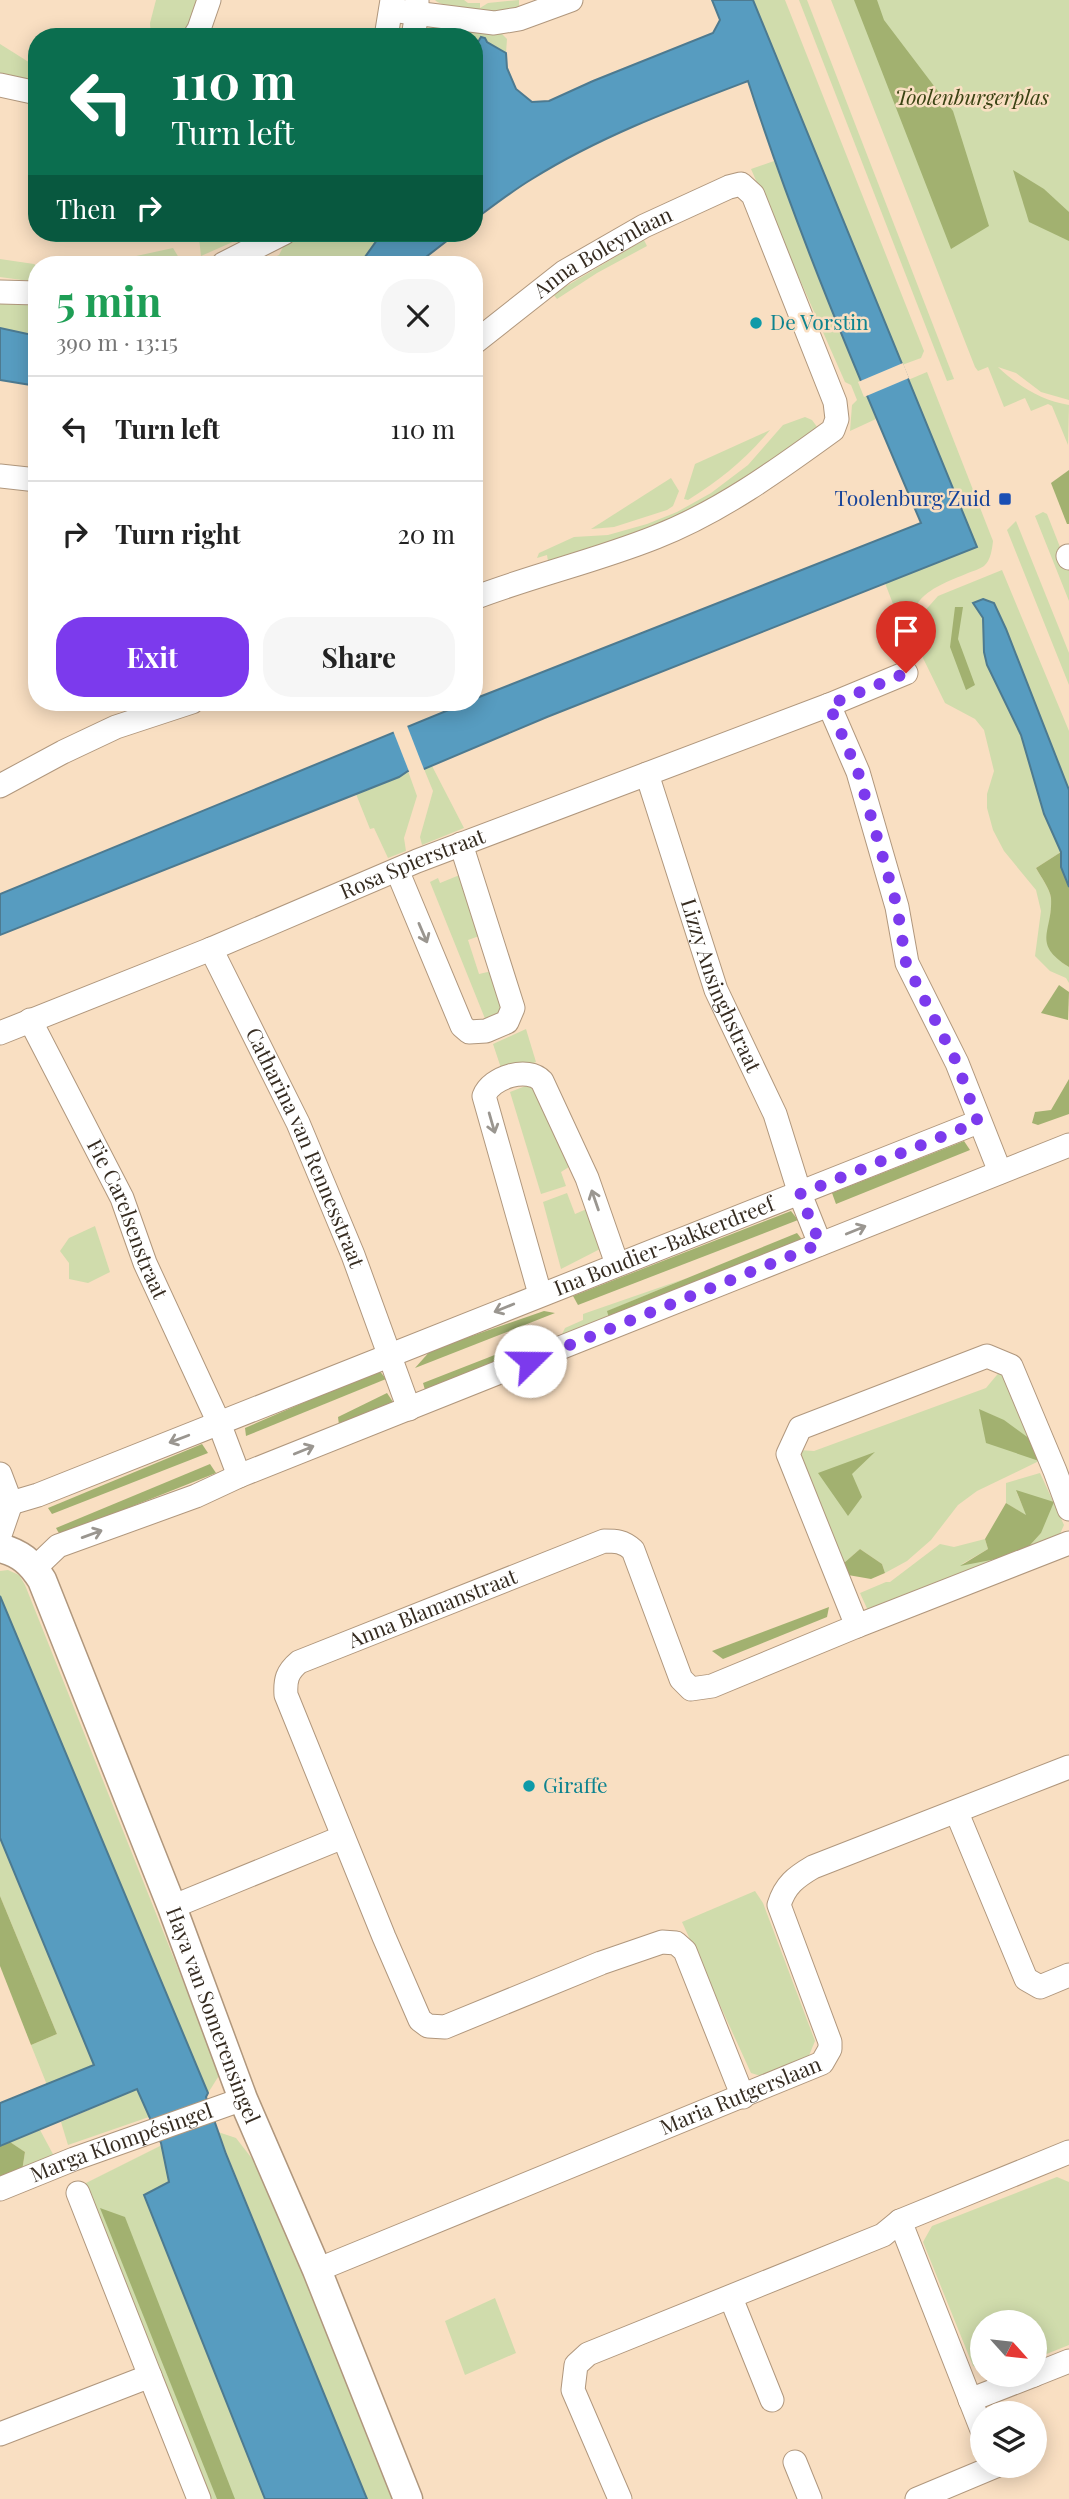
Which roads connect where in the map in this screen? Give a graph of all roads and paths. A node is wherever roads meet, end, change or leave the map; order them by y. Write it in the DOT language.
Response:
graph roads {
  1 [pos="209,0"];
  2 [pos="571,0"];
  3 [pos="391,5"];
  4 [pos="417,6"];
  5 [pos="199,28"];
  6 [pos="387,28"];
  7 [pos="414,28"];
  8 [pos="0,85"];
  9 [pos="28,91"];
  10 [pos="267,242"];
  11 [pos="240,256"];
  12 [pos="0,292"];
  13 [pos="28,293"];
  14 [pos="483,336"];
  15 [pos="0,476"];
  16 [pos="28,479"];
  17 [pos="483,595"];
  18 [pos="906,673"];
  19 [pos="829,705"];
  20 [pos="165,711"];
  21 [pos="647,774"];
  22 [pos="0,786"];
  23 [pos="461,844"];
  24 [pos="397,870"];
  25 [pos="211,949"];
  26 [pos="30,1020"];
  27 [pos="0,1033"];
  28 [pos="978,1122"];
  29 [pos="1069,1145"];
  30 [pos="1000,1172"];
  31 [pos="800,1194"];
  32 [pos="820,1244"];
  33 [pos="617,1264"];
  34 [pos="540,1294"];
  35 [pos="390,1354"];
  36 [pos="409,1409"];
  37 [pos="219,1423"];
  38 [pos="1062,1468"];
  39 [pos="0,1475"];
  40 [pos="239,1476"];
  41 [pos="11,1503"];
  42 [pos="1069,1509"];
  43 [pos="0,1535"];
  44 [pos="1069,1543"];
  45 [pos="0,1548"];
  46 [pos="34,1568"];
  47 [pos="857,1626"];
  48 [pos="1069,1767"];
  49 [pos="957,1813"];
  50 [pos="342,1837"];
  51 [pos="172,1907"];
  52 [pos="1069,1975"];
  53 [pos="743,2097"];
  54 [pos="243,2099"];
  55 [pos="1069,2152"];
  56 [pos="0,2189"];
  57 [pos="78,2193"];
  58 [pos="900,2221"];
  59 [pos="317,2270"];
  60 [pos="731,2298"];
  61 [pos="1069,2361"];
  62 [pos="1047,2370"];
  63 [pos="150,2376"];
  64 [pos="1003,2387"];
  65 [pos="772,2400"];
  66 [pos="970,2400"];
  67 [pos="0,2434"];
  68 [pos="795,2462"];
  69 [pos="970,2477"];
  70 [pos="199,2499"];
  71 [pos="408,2499"];
  72 [pos="620,2499"];
  73 [pos="810,2499"];
  74 [pos="917,2499"];
  1 -- 5 [label="street"];
  2 -- 4 [label="street"];
  3 -- 4 [label="street"];
  3 -- 6 [label="street"];
  4 -- 7 [label="street"];
  8 -- 9 [label="street"];
  10 -- 11 [label="street"];
  12 -- 13 [label="street"];
  14 -- 17 [label="street, Anna Boleynlaan"];
  15 -- 16 [label="street"];
  18 -- 19 [label="street, Rosa Spierstraat"];
  19 -- 21 [label="street, Rosa Spierstraat"];
  19 -- 28 [label="street"];
  20 -- 22 [label="street"];
  21 -- 23 [label="street, Rosa Spierstraat"];
  21 -- 31 [label="street, Lizzy Ansinghstraat"];
  23 -- 24 [label="street, Rosa Spierstraat"];
  24 -- 23 [label="street, one-way"];
  24 -- 25 [label="street, Rosa Spierstraat"];
  25 -- 26 [label="street, Rosa Spierstraat"];
  25 -- 35 [label="street, Catharina van Rennesstraat"];
  26 -- 27 [label="street, Rosa Spierstraat"];
  26 -- 37 [label="street, Fie Carelsenstraat"];
  28 -- 30 [label="street"];
  28 -- 31 [label="street, Ina Boudier-Bakkerdreef"];
  29 -- 30 [label="street"];
  32 -- 30 [label="street, one-way"];
  31 -- 32 [label="street, Lizzy Ansinghstraat"];
  31 -- 33 [label="street, Ina Boudier-Bakkerdreef"];
  32 -- 36 [label="street"];
  33 -- 34 [label="street, Ina Boudier-Bakkerdreef"];
  33 -- 34 [label="street, one-way"];
  34 -- 35 [label="street, Ina Boudier-Bakkerdreef, one-way"];
  35 -- 36 [label="street"];
  35 -- 37 [label="street, Ina Boudier-Bakkerdreef"];
  40 -- 36 [label="street, one-way"];
  37 -- 40 [label="street"];
  37 -- 41 [label="street, Ina Boudier-Bakkerdreef, one-way"];
  38 -- 42 [label="street"];
  38 -- 47 [label="street"];
  39 -- 41 [label="street"];
  46 -- 40 [label="street, one-way"];
  41 -- 43 [label="street"];
  44 -- 47 [label="street"];
  45 -- 46 [label="street"];
  46 -- 51 [label="street, Haya van Somerensingel"];
  47 -- 50 [label="street, Anna Blamanstraat"];
  48 -- 49 [label="street, Maria Rutgerslaan"];
  49 -- 52 [label="street"];
  49 -- 53 [label="street, Maria Rutgerslaan"];
  50 -- 51 [label="street"];
  50 -- 53 [label="street, Anna Blamanstraat"];
  51 -- 54 [label="street, Haya van Somerensingel"];
  53 -- 59 [label="street, Maria Rutgerslaan"];
  54 -- 56 [label="street, Marga Klompésingel"];
  54 -- 59 [label="street, Haya van Somerensingel"];
  55 -- 58 [label="street"];
  57 -- 63 [label="street"];
  58 -- 60 [label="street"];
  58 -- 66 [label="street"];
  59 -- 71 [label="street, Haya van Somerensingel"];
  60 -- 65 [label="street"];
  60 -- 72 [label="street"];
  61 -- 62 [label="street"];
  63 -- 67 [label="street"];
  63 -- 70 [label="street"];
  64 -- 66 [label="street"];
  68 -- 73 [label="street"];
  69 -- 74 [label="street"];
}
